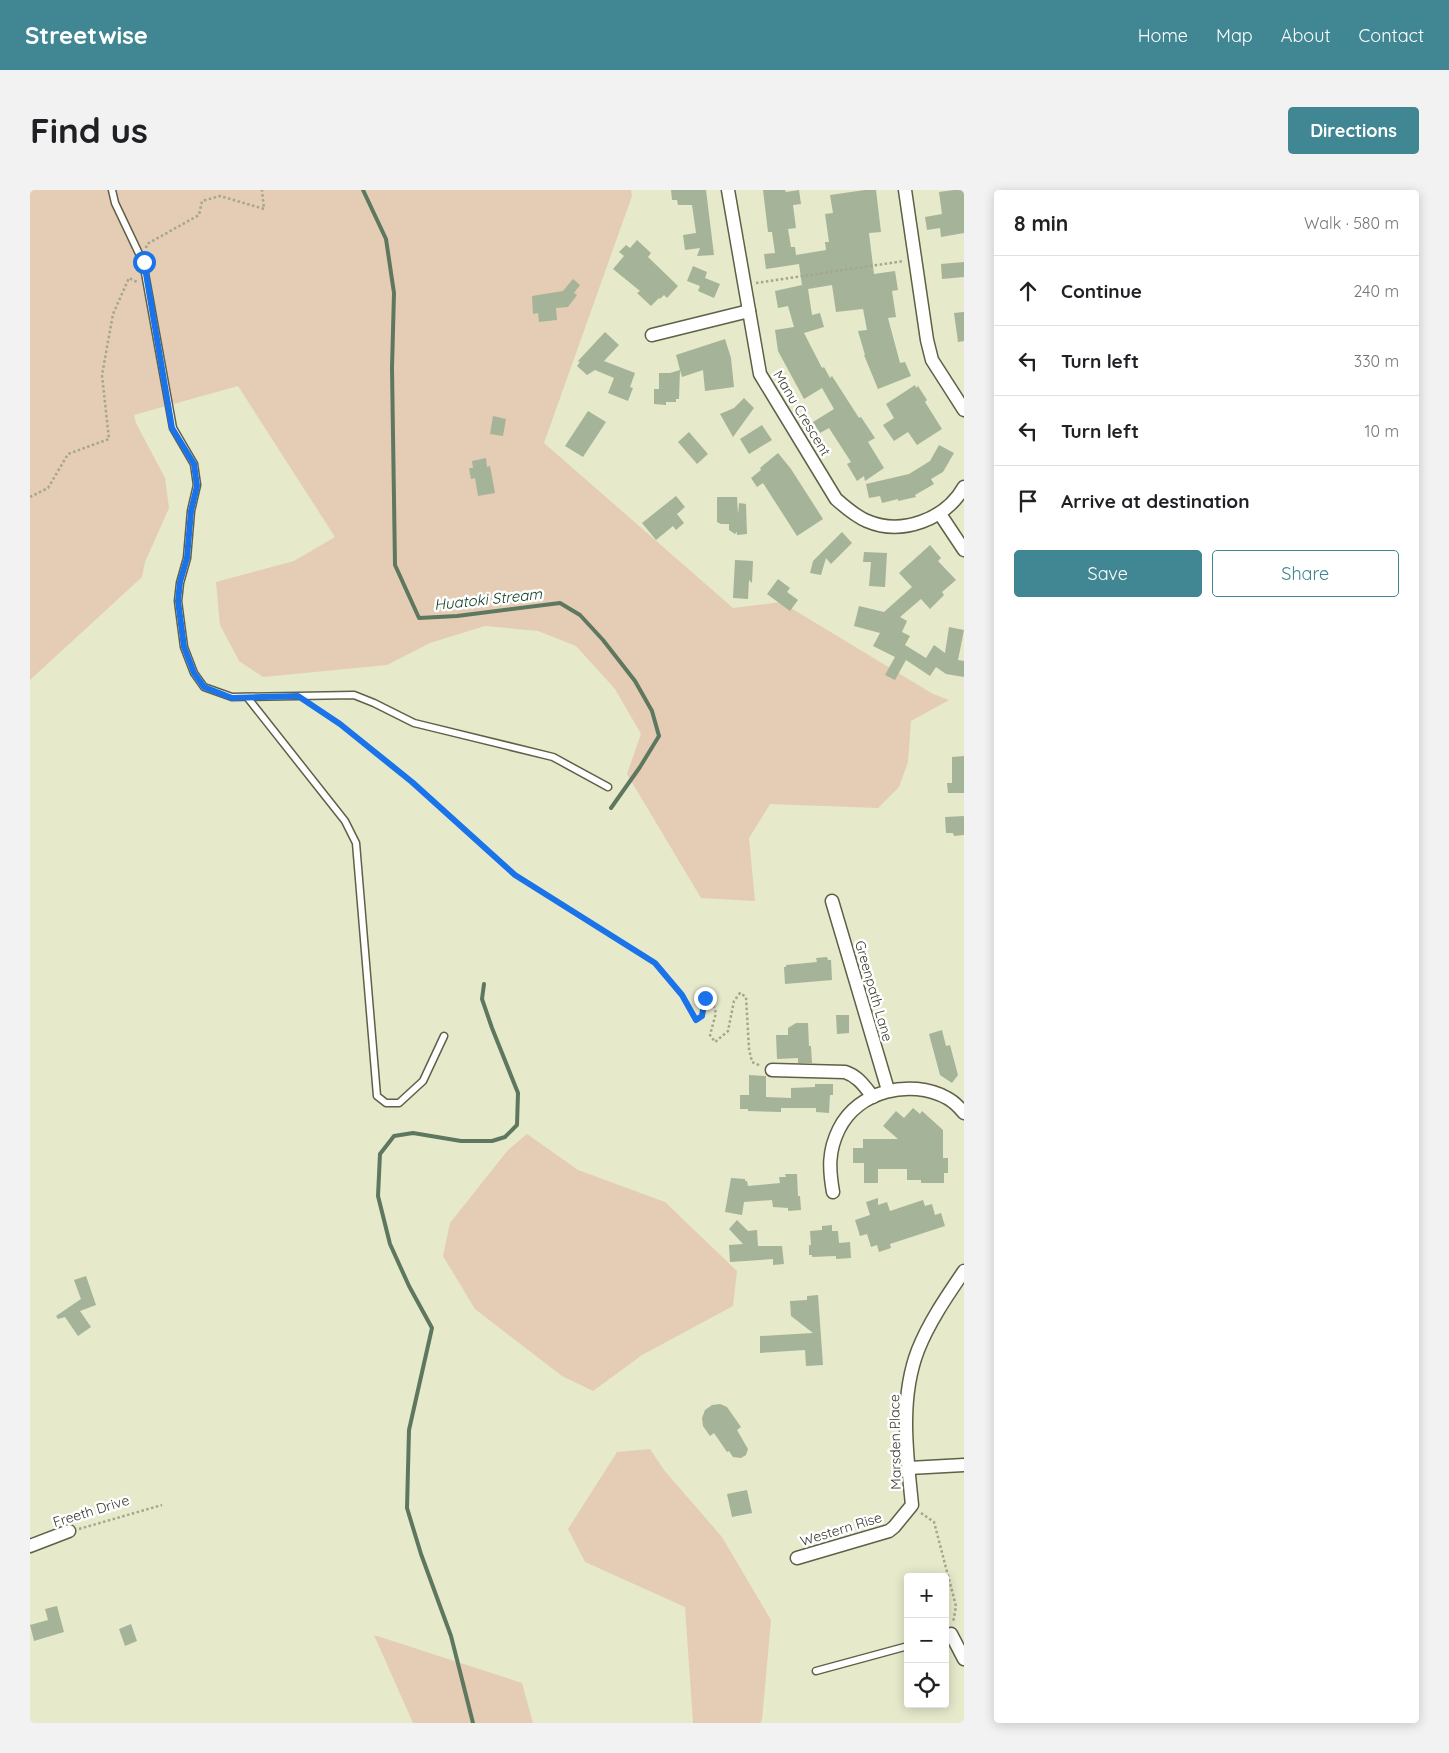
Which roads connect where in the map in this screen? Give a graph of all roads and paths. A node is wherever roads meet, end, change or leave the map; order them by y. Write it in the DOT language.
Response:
graph roads {
  1 [pos="112,190"];
  2 [pos="262,190"];
  3 [pos="728,190"];
  4 [pos="905,190"];
  5 [pos="915,259"];
  6 [pos="144,262"];
  7 [pos="745,285"];
  8 [pos="148,287"];
  9 [pos="749,311"];
  10 [pos="652,335"];
  11 [pos="964,410"];
  12 [pos="964,487"];
  13 [pos="30,497"];
  14 [pos="940,514"];
  15 [pos="964,550"];
  16 [pos="298,696"];
  17 [pos="247,697"];
  18 [pos="608,787"];
  19 [pos="832,901"];
  20 [pos="444,1036"];
  21 [pos="772,1070"];
  22 [pos="888,1090"];
  23 [pos="873,1097"];
  24 [pos="964,1113"];
  25 [pos="833,1192"];
  26 [pos="964,1271"];
  27 [pos="964,1466"];
  28 [pos="909,1468"];
  29 [pos="162,1505"];
  30 [pos="912,1505"];
  31 [pos="69,1532"];
  32 [pos="30,1546"];
  33 [pos="797,1558"];
  34 [pos="949,1631"];
  35 [pos="949,1636"];
  36 [pos="904,1647"];
  37 [pos="964,1659"];
  38 [pos="816,1671"];
  1 -- 6 [label="lane"];
  2 -- 6 [label="path"];
  3 -- 7 [label="street, Manu Crescent"];
  4 -- 5 [label="street"];
  5 -- 7 [label="path"];
  5 -- 11 [label="street"];
  6 -- 8 [label="lane"];
  7 -- 9 [label="street, Manu Crescent"];
  8 -- 13 [label="path"];
  8 -- 17 [label="lane"];
  9 -- 10 [label="street"];
  9 -- 14 [label="street, Manu Crescent"];
  12 -- 14 [label="street, Manu Crescent"];
  14 -- 15 [label="street"];
  16 -- 17 [label="lane"];
  16 -- 18 [label="lane"];
  16 -- 21 [label="path"];
  17 -- 20 [label="lane"];
  19 -- 22 [label="street, Greenpath Lane"];
  21 -- 23 [label="street"];
  22 -- 23 [label="street"];
  22 -- 24 [label="street"];
  23 -- 25 [label="street"];
  26 -- 28 [label="street, Marsden Place"];
  27 -- 28 [label="street"];
  28 -- 30 [label="street, Marsden Place"];
  29 -- 31 [label="path, Freeth Drive"];
  30 -- 33 [label="street, Western Rise"];
  30 -- 34 [label="path"];
  31 -- 32 [label="street, Freeth Drive"];
  35 -- 37 [label="street"];
  36 -- 38 [label="lane"];
}
